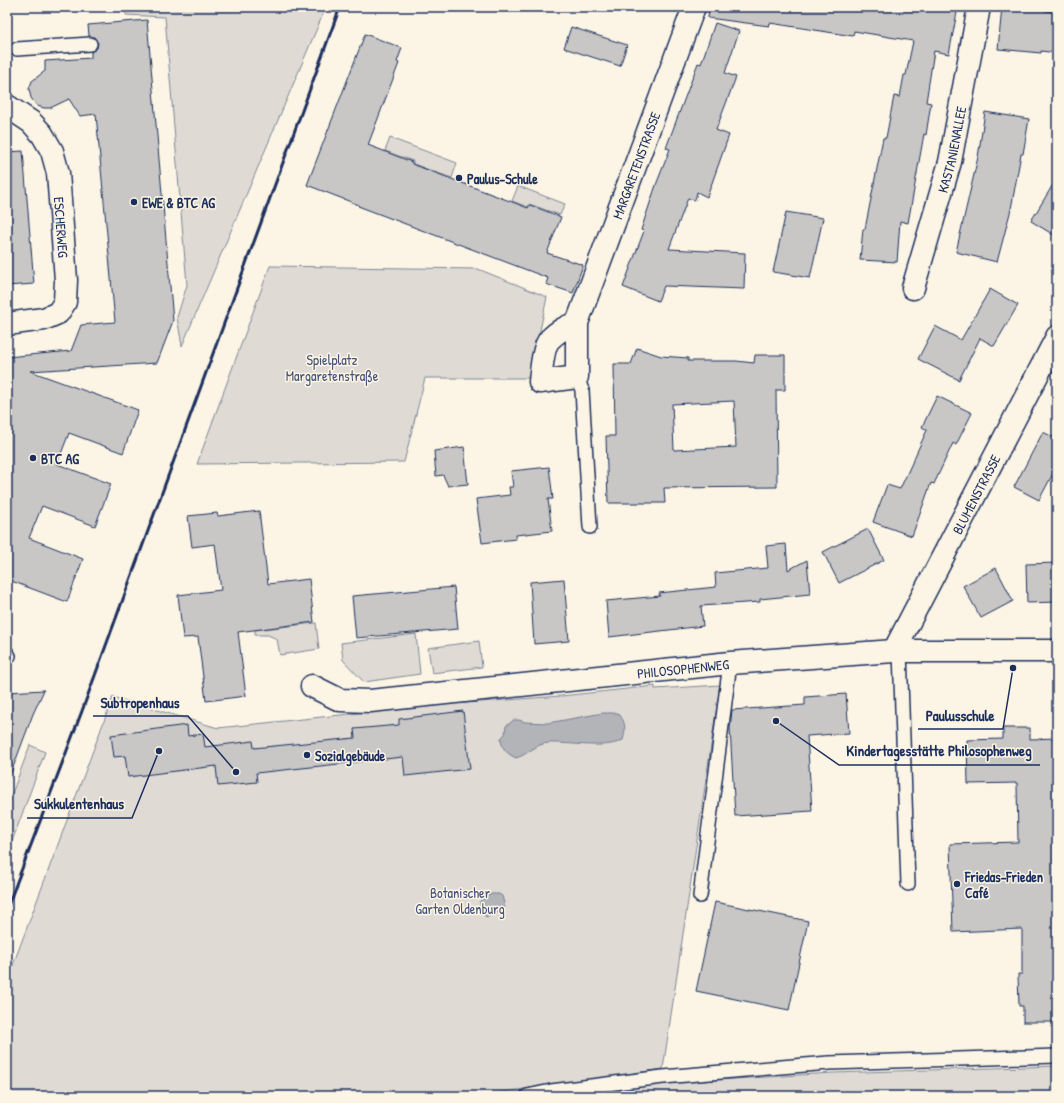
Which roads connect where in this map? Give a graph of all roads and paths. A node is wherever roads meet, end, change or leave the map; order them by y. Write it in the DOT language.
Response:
graph roads {
  1 [pos="694,7"];
  2 [pos="979,7"];
  3 [pos="90,44"];
  4 [pos="18,49"];
  5 [pos="7,106"];
  6 [pos="913,288"];
  7 [pos="577,323"];
  8 [pos="7,324"];
  9 [pos="1054,346"];
  10 [pos="577,377"];
  11 [pos="590,527"];
  12 [pos="1057,651"];
  13 [pos="897,652"];
  14 [pos="730,663"];
  15 [pos="312,686"];
  16 [pos="908,884"];
  17 [pos="700,896"];
  18 [pos="1057,1056"];
  19 [pos="526,1096"];
  1 -- 7 [label="street, MARGARETENSTRASSE"];
  2 -- 6 [label="street, KASTANIENALLEE"];
  3 -- 4 [label="lane"];
  5 -- 8 [label="street, ESCHERWEG"];
  7 -- 10 [label="street, MARGARETENSTRASSE"];
  7 -- 10 [label="street"];
  9 -- 13 [label="street, BLUMENSTRASSE"];
  10 -- 11 [label="lane"];
  12 -- 13 [label="street, PHILOSOPHENWEG"];
  13 -- 14 [label="street, PHILOSOPHENWEG"];
  13 -- 16 [label="lane"];
  14 -- 15 [label="street, PHILOSOPHENWEG"];
  14 -- 17 [label="lane"];
  18 -- 19 [label="lane"];
}
